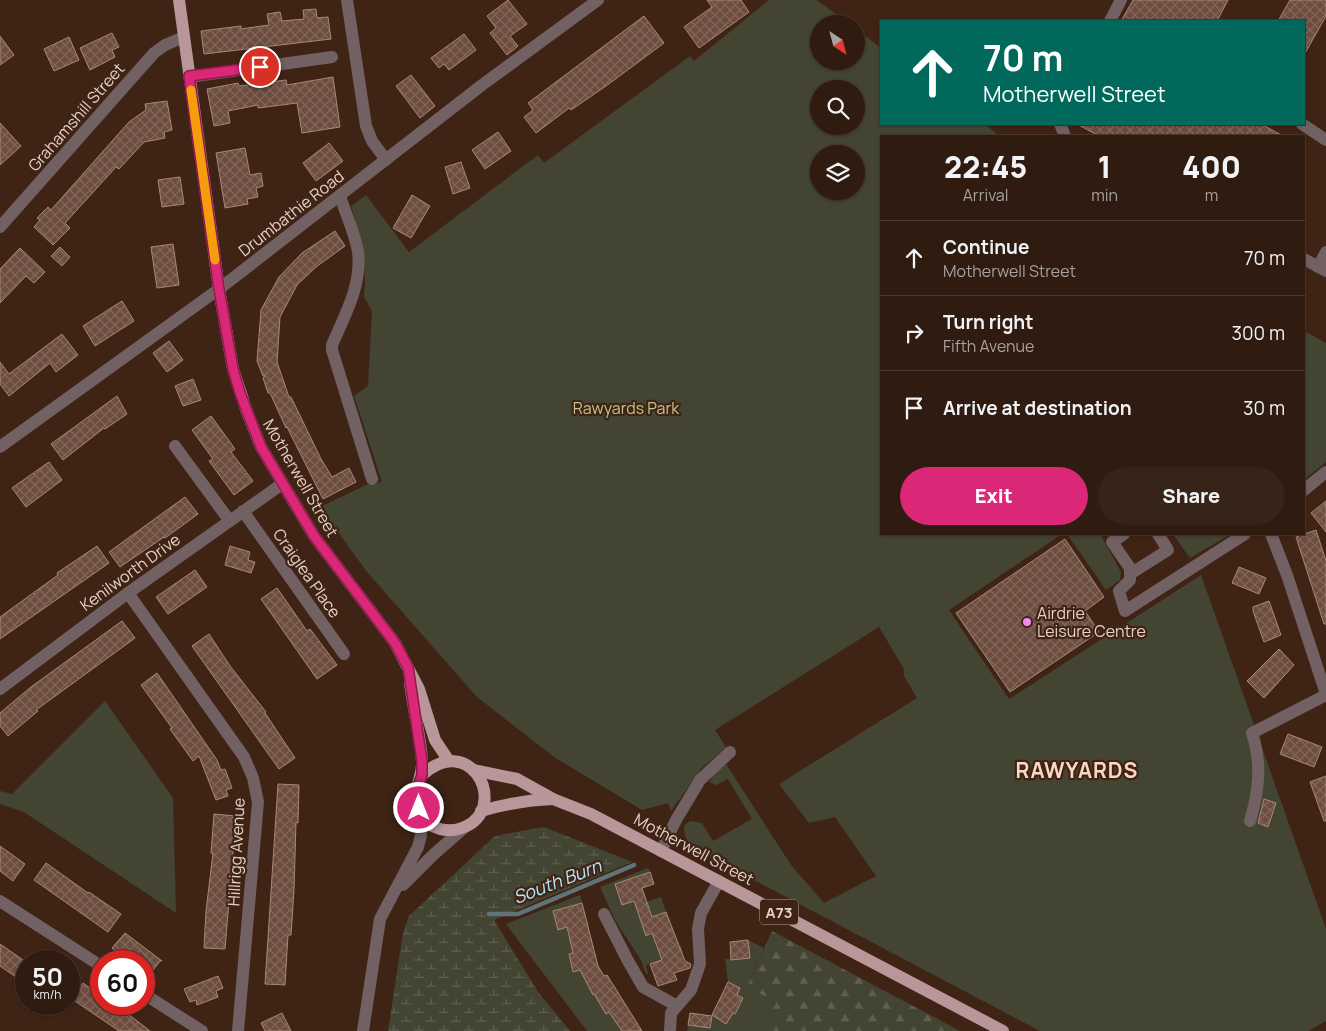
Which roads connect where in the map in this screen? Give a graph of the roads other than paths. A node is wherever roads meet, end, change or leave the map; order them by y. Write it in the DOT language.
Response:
graph roads {
  1 [pos="180,0"];
  2 [pos="347,0"];
  3 [pos="598,0"];
  4 [pos="1121,0"];
  5 [pos="1111,20"];
  6 [pos="184,37"];
  7 [pos="332,57"];
  8 [pos="189,76"];
  9 [pos="1304,125"];
  10 [pos="1326,140"];
  11 [pos="386,160"];
  12 [pos="340,196"];
  13 [pos="0,227"];
  14 [pos="1326,252"];
  15 [pos="1305,260"];
  16 [pos="1322,269"];
  17 [pos="219,289"];
  18 [pos="175,446"];
  19 [pos="0,447"];
  20 [pos="1326,472"];
  21 [pos="372,479"];
  22 [pos="282,484"];
  23 [pos="1305,489"];
  24 [pos="243,511"];
  25 [pos="229,520"];
  26 [pos="1122,535"];
  27 [pos="1159,535"];
  28 [pos="1243,535"];
  29 [pos="1272,535"];
  30 [pos="1130,574"];
  31 [pos="128,593"];
  32 [pos="344,654"];
  33 [pos="408,667"];
  34 [pos="0,689"];
  35 [pos="1326,694"];
  36 [pos="730,752"];
  37 [pos="449,761"];
  38 [pos="473,770"];
  39 [pos="422,775"];
  40 [pos="553,799"];
  41 [pos="481,811"];
  42 [pos="422,816"];
  43 [pos="1250,821"];
  44 [pos="465,827"];
  45 [pos="661,850"];
  46 [pos="719,881"];
  47 [pos="0,901"];
  48 [pos="387,904"];
  49 [pos="604,914"];
  50 [pos="90,959"];
  51 [pos="155,1001"];
  52 [pos="677,1006"];
  53 [pos="202,1031"];
  54 [pos="238,1031"];
  55 [pos="363,1031"];
  56 [pos="670,1031"];
  57 [pos="1003,1031"];
  1 -- 6 [label="main road, Motherwell Street"];
  2 -- 11 [label="street"];
  3 -- 11 [label="street, Drumbathie Road"];
  4 -- 5 [label="street"];
  6 -- 8 [label="main road, Motherwell Street"];
  6 -- 13 [label="street, Grahamshill Street"];
  7 -- 8 [label="street"];
  8 -- 17 [label="main road, Motherwell Street"];
  9 -- 10 [label="street"];
  11 -- 12 [label="street, Drumbathie Road"];
  12 -- 17 [label="street, Drumbathie Road"];
  12 -- 21 [label="street"];
  14 -- 16 [label="street"];
  15 -- 16 [label="street"];
  17 -- 19 [label="street, Drumbathie Road"];
  17 -- 22 [label="main road, Motherwell Street"];
  18 -- 25 [label="street"];
  20 -- 23 [label="street"];
  22 -- 24 [label="street, Kenilworth Drive"];
  22 -- 33 [label="main road, Motherwell Street"];
  24 -- 25 [label="street, Kenilworth Drive"];
  24 -- 32 [label="street, Craiglea Place"];
  25 -- 31 [label="street, Kenilworth Drive"];
  26 -- 30 [label="street"];
  27 -- 30 [label="street"];
  28 -- 30 [label="street"];
  29 -- 35 [label="street"];
  31 -- 34 [label="street, Kenilworth Drive"];
  31 -- 54 [label="street, Hillrigg Avenue"];
  33 -- 37 [label="main road, Motherwell Street"];
  33 -- 39 [label="main road"];
  35 -- 43 [label="street"];
  36 -- 45 [label="street"];
  37 -- 38 [label="main road, A73"];
  37 -- 39 [label="main road"];
  38 -- 40 [label="main road, A73"];
  38 -- 41 [label="main road"];
  39 -- 42 [label="main road"];
  40 -- 41 [label="main road, A73"];
  40 -- 45 [label="main road, Motherwell Street / A73"];
  41 -- 44 [label="main road"];
  42 -- 44 [label="main road"];
  42 -- 48 [label="street"];
  44 -- 48 [label="street"];
  45 -- 46 [label="main road, Motherwell Street / A73"];
  46 -- 52 [label="street"];
  46 -- 57 [label="main road, Motherwell Street / A73"];
  47 -- 50 [label="street"];
  48 -- 55 [label="street"];
  49 -- 52 [label="street"];
  51 -- 53 [label="street"];
  52 -- 56 [label="street"];
}
